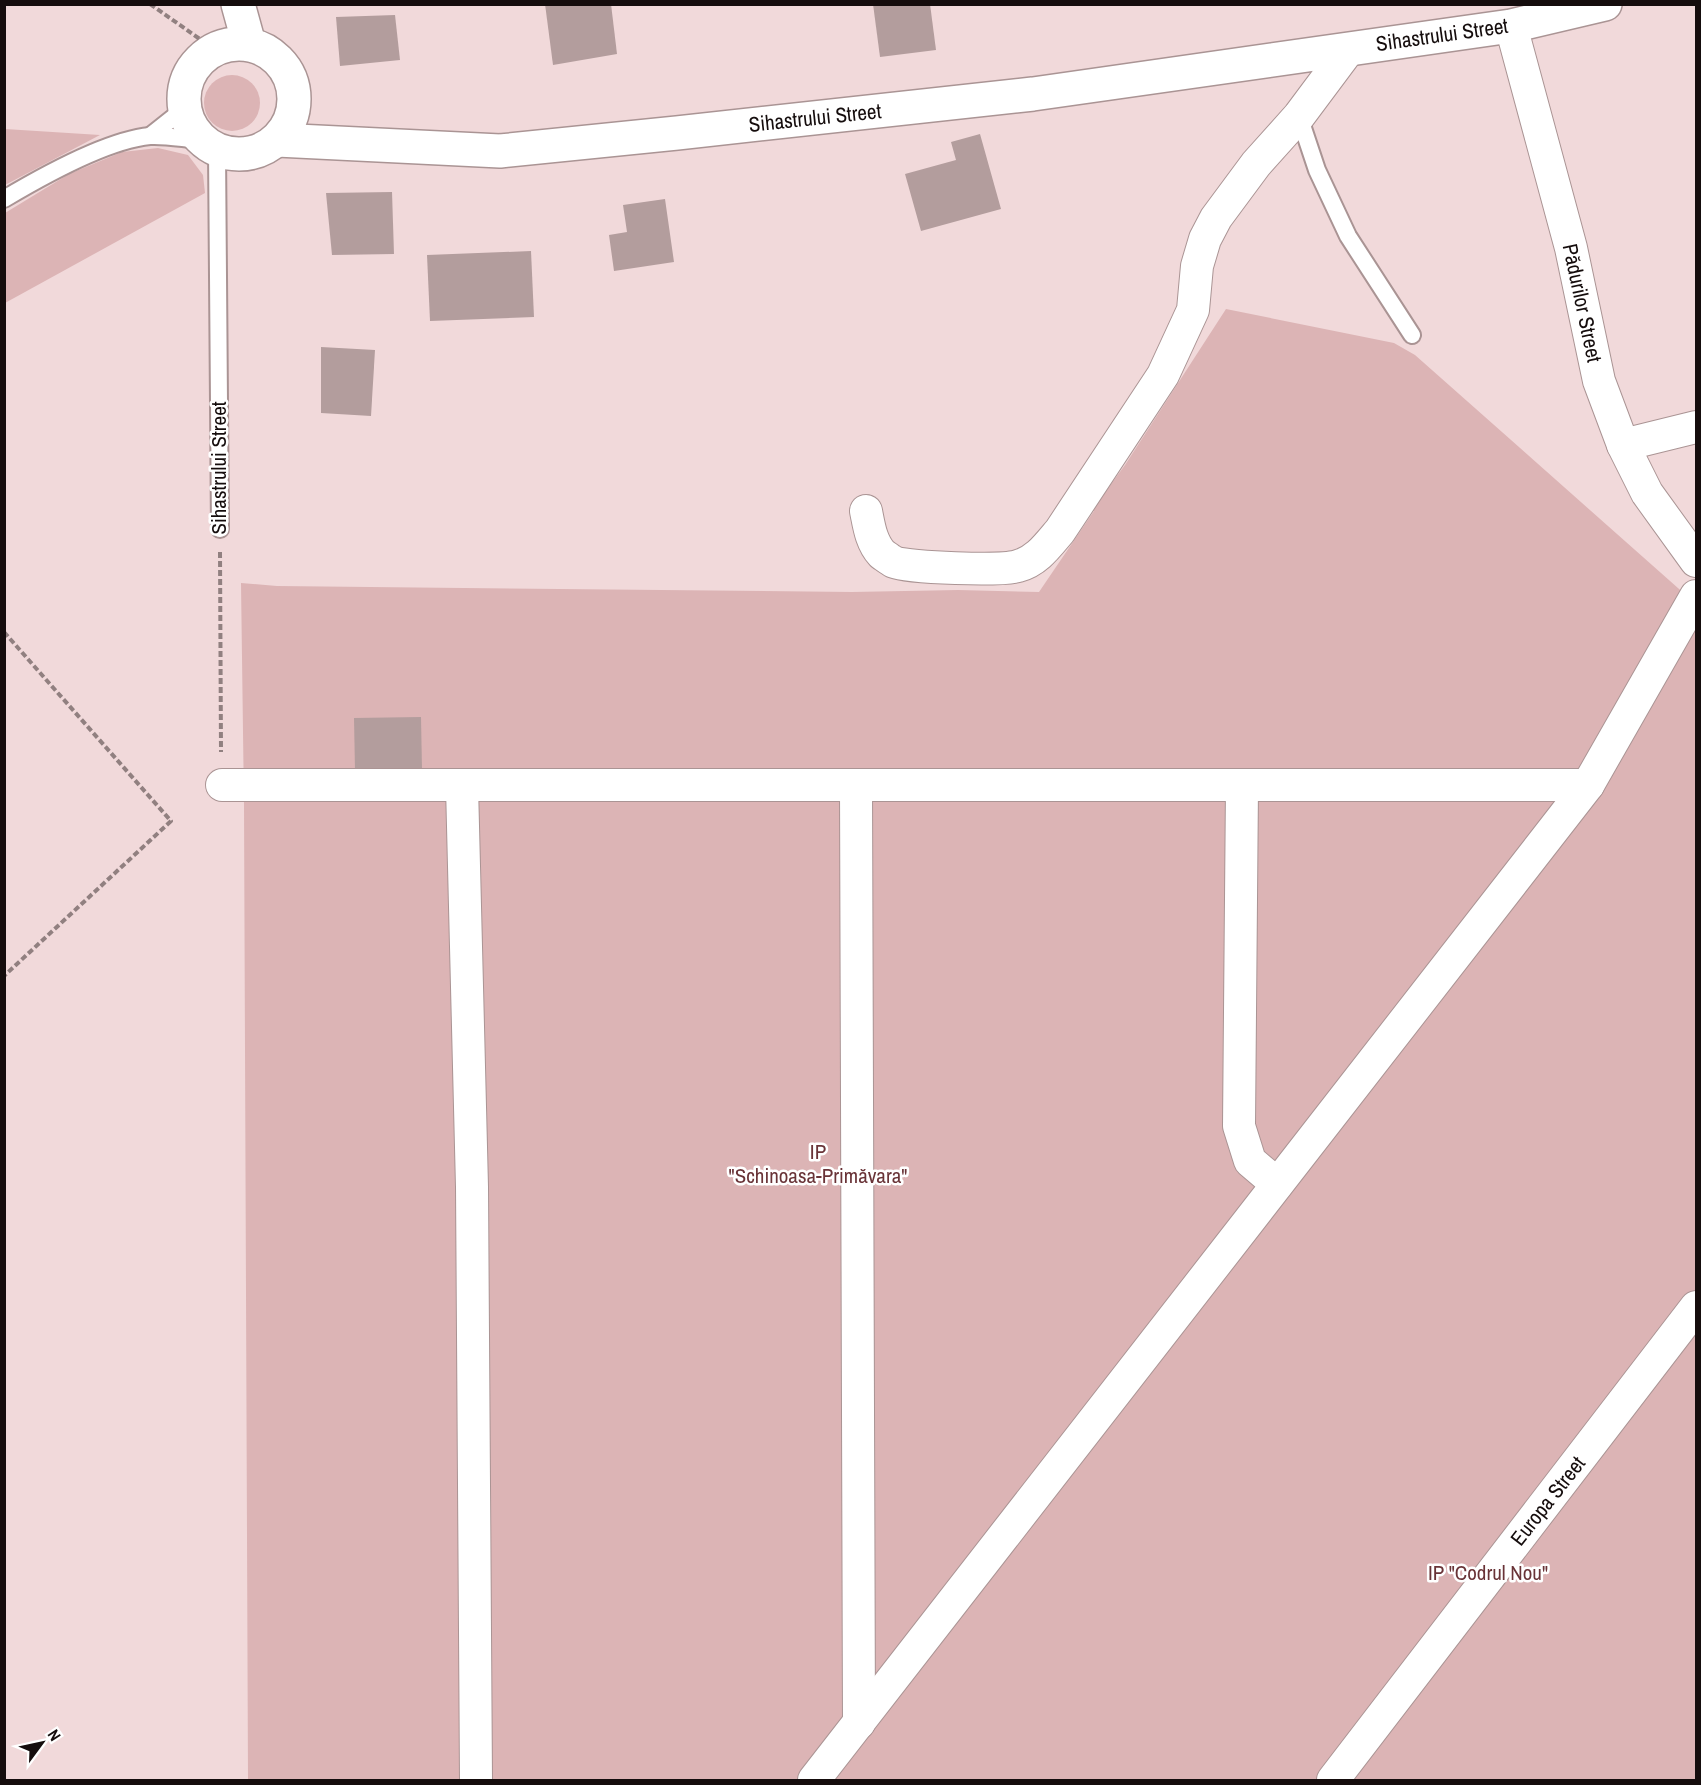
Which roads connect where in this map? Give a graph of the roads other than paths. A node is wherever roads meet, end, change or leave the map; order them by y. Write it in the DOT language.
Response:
graph roads {
  1 [pos="238,4"];
  2 [pos="1605,4"];
  3 [pos="1510,26"];
  4 [pos="249,44"];
  5 [pos="1349,49"];
  6 [pos="184,109"];
  7 [pos="1299,116"];
  8 [pos="150,136"];
  9 [pos="277,140"];
  10 [pos="209,145"];
  11 [pos="4,199"];
  12 [pos="1412,335"];
  13 [pos="1696,427"];
  14 [pos="1623,445"];
  15 [pos="866,511"];
  16 [pos="220,529"];
  17 [pos="1696,561"];
  18 [pos="1696,596"];
  19 [pos="222,785"];
  20 [pos="1587,785"];
  21 [pos="462,786"];
  22 [pos="856,786"];
  23 [pos="1242,786"];
  24 [pos="1277,1184"];
  25 [pos="1696,1307"];
  26 [pos="859,1723"];
  27 [pos="476,1780"];
  28 [pos="814,1780"];
  29 [pos="1333,1780"];
  1 -- 4 [label="street"];
  2 -- 3 [label="street, Sihastrului Street"];
  3 -- 5 [label="street, Sihastrului Street"];
  3 -- 14 [label="street, Pădurilor Street"];
  4 -- 6 [label="street"];
  4 -- 9 [label="street"];
  5 -- 7 [label="street, Sihastrului Street"];
  5 -- 9 [label="street, Sihastrului Street"];
  6 -- 8 [label="lane"];
  6 -- 10 [label="street"];
  7 -- 12 [label="lane"];
  7 -- 15 [label="street, Sihastrului Street"];
  8 -- 10 [label="lane"];
  8 -- 11 [label="lane"];
  9 -- 10 [label="street, Sihastrului Street"];
  10 -- 16 [label="lane, Sihastrului Street"];
  13 -- 14 [label="street"];
  14 -- 17 [label="street, Pădurilor Street"];
  18 -- 20 [label="street"];
  19 -- 21 [label="street"];
  20 -- 23 [label="street"];
  20 -- 24 [label="street"];
  21 -- 22 [label="street"];
  21 -- 27 [label="street"];
  22 -- 23 [label="street"];
  22 -- 26 [label="street"];
  23 -- 24 [label="street"];
  24 -- 26 [label="street"];
  25 -- 29 [label="street, Europa Street"];
  26 -- 28 [label="street"];
}
